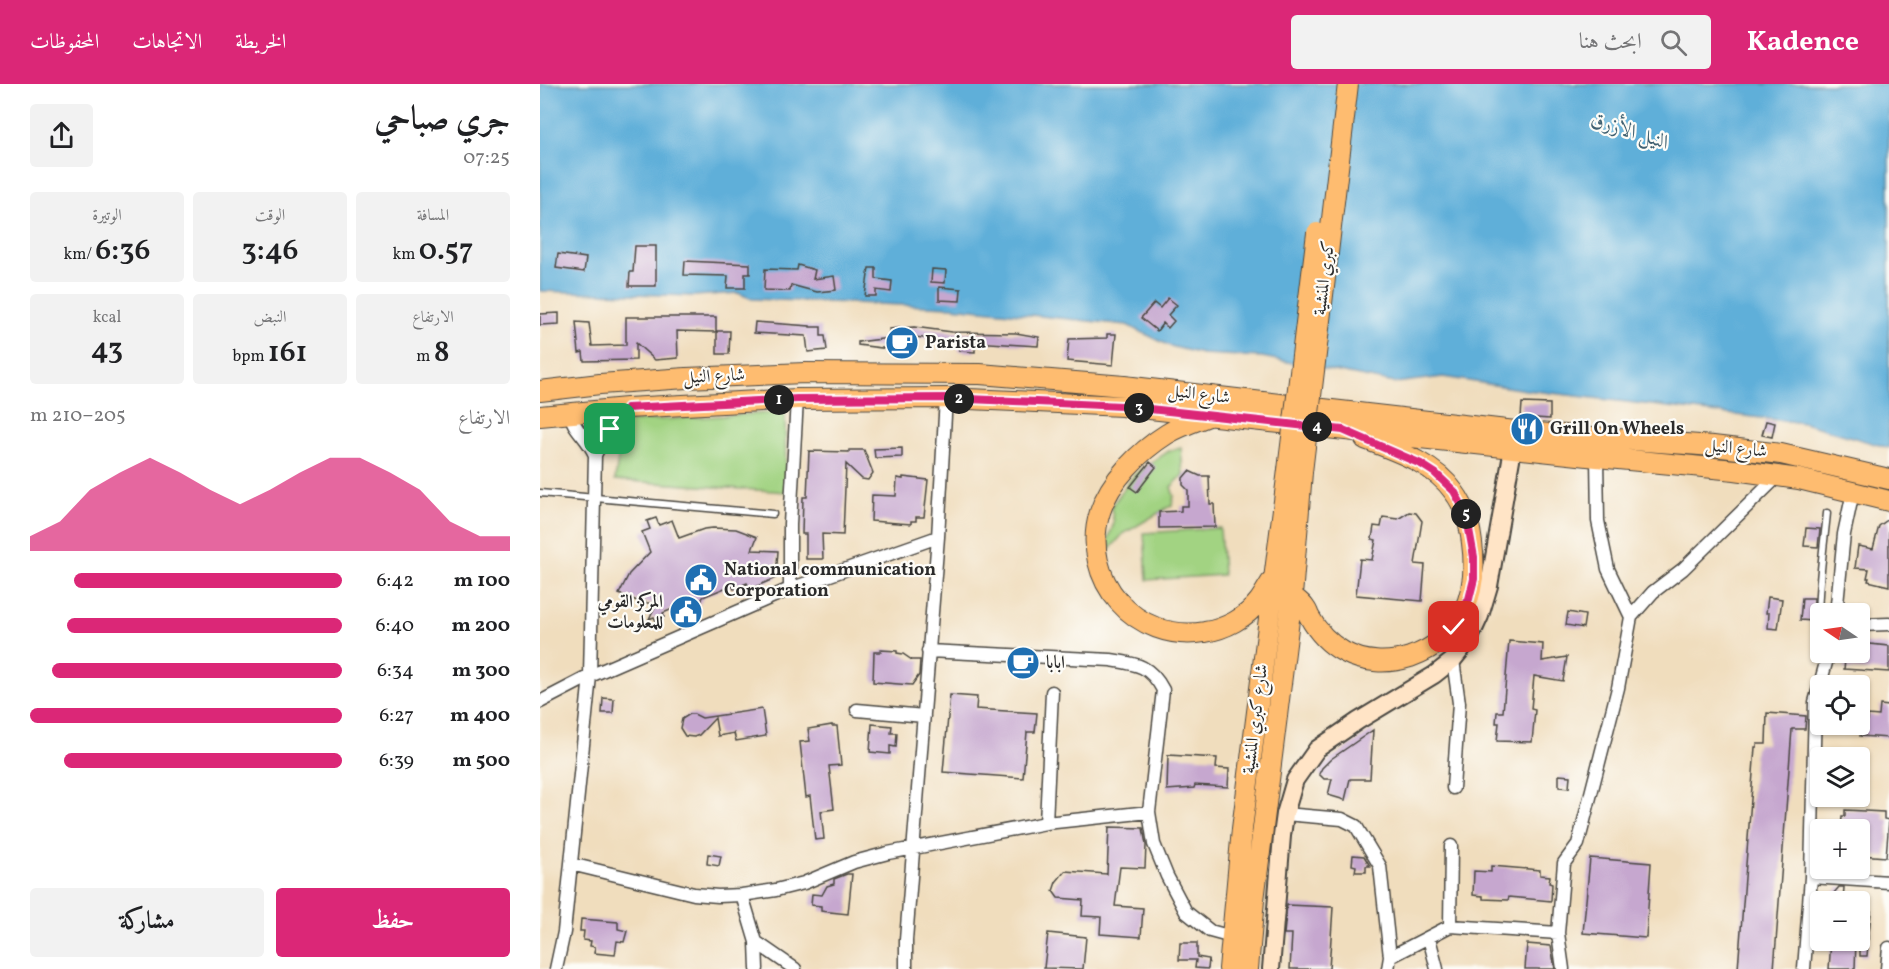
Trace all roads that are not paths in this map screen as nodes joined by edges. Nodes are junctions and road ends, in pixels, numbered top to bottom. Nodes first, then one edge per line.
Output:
1 (1334, 84) edge
2 (1348, 84) edge
3 (540, 391) edge
4 (946, 398) junction
5 (797, 399) junction
6 (627, 408) junction
7 (569, 412) junction
8 (1211, 415) junction
9 (540, 416) edge
10 (1343, 430) junction
11 (1513, 448) junction
12 (595, 455) junction
13 (1597, 457) junction
14 (1295, 471) junction
15 (1778, 476) junction
16 (1889, 479) edge
17 (1852, 492) junction
18 (540, 493) edge
19 (594, 498) junction
20 (1889, 501) edge
21 (1827, 513) dead end
22 (773, 514) dead end
23 (938, 537) junction
24 (1274, 577) junction
25 (790, 589) junction
26 (1292, 596) junction
27 (1819, 603) edge
28 (1837, 603) edge
29 (1631, 617) junction
30 (1889, 624) edge
31 (1870, 625) edge
32 (928, 651) junction
33 (1453, 660) junction
34 (1826, 663) edge
35 (591, 676) junction
36 (1052, 692) dead end
37 (540, 702) edge
38 (857, 710) dead end
39 (924, 716) junction
40 (1453, 788) dead end
41 (1149, 812) junction
42 (1285, 814) junction
43 (1812, 819) edge
44 (1046, 823) junction
45 (1451, 846) dead end
46 (914, 849) junction
47 (571, 864) junction
48 (1811, 879) edge
49 (1842, 879) edge
50 (1889, 882) edge
51 (742, 895) junction
52 (1450, 926) junction
53 (1558, 933) junction
54 (1232, 937) junction
55 (1429, 938) junction
56 (756, 942) junction
57 (1889, 948) edge
58 (1389, 963) edge
59 (556, 969) edge
60 (757, 969) edge
61 (795, 969) edge
62 (906, 969) edge
63 (1229, 969) edge
64 (1248, 969) edge
65 (1271, 969) edge
66 (1437, 969) edge
67 (1563, 969) edge
68 (1804, 969) edge
69 (1887, 969) edge

1 - 14 main road, كبري المنشية, bridge
2 - 14 main road, كبري المنشية, bridge
3 - 16 main road, شارع النيل
4 - 5 main road, شارع النيل
4 - 8 main road, شارع النيل
4 - 23 street
5 - 6 main road, شارع النيل
5 - 25 street
6 - 7 main road, شارع النيل
6 - 12 street
7 - 9 main road, شارع النيل
7 - 12 street
8 - 10 main road, شارع النيل
8 - 24 main road
10 - 11 main road, شارع النيل
10 - 26 main road
11 - 13 main road, شارع النيل
11 - 33 street
12 - 19 street
13 - 15 main road, شارع النيل
13 - 29 street
14 - 24 main road, شارع كبري المنشية
14 - 26 main road, شارع كبري المنشية
15 - 17 main road, شارع النيل
15 - 29 street
17 - 20 main road, شارع النيل
17 - 28 street
18 - 19 lane
19 - 22 lane
19 - 35 street
21 - 27 lane
23 - 25 street
23 - 32 street
24 - 54 main road, شارع كبري المنشية
25 - 35 street
26 - 64 main road, شارع كبري المنشية
29 - 53 street
30 - 31 street
32 - 39 street
32 - 41 street
33 - 40 street
33 - 42 street
34 - 43 street
35 - 37 street
35 - 47 street
36 - 44 street
38 - 39 street
39 - 46 street
41 - 44 street
41 - 54 street
42 - 58 street
42 - 65 street
44 - 46 street
45 - 52 street
46 - 51 street
46 - 62 street
47 - 51 street
47 - 59 street
48 - 68 street
49 - 50 street
51 - 56 street
52 - 53 street
52 - 55 street
53 - 67 street
54 - 63 main road, شارع كبري المنشية
55 - 58 street
55 - 66 street
56 - 60 street
56 - 61 street
57 - 69 street

